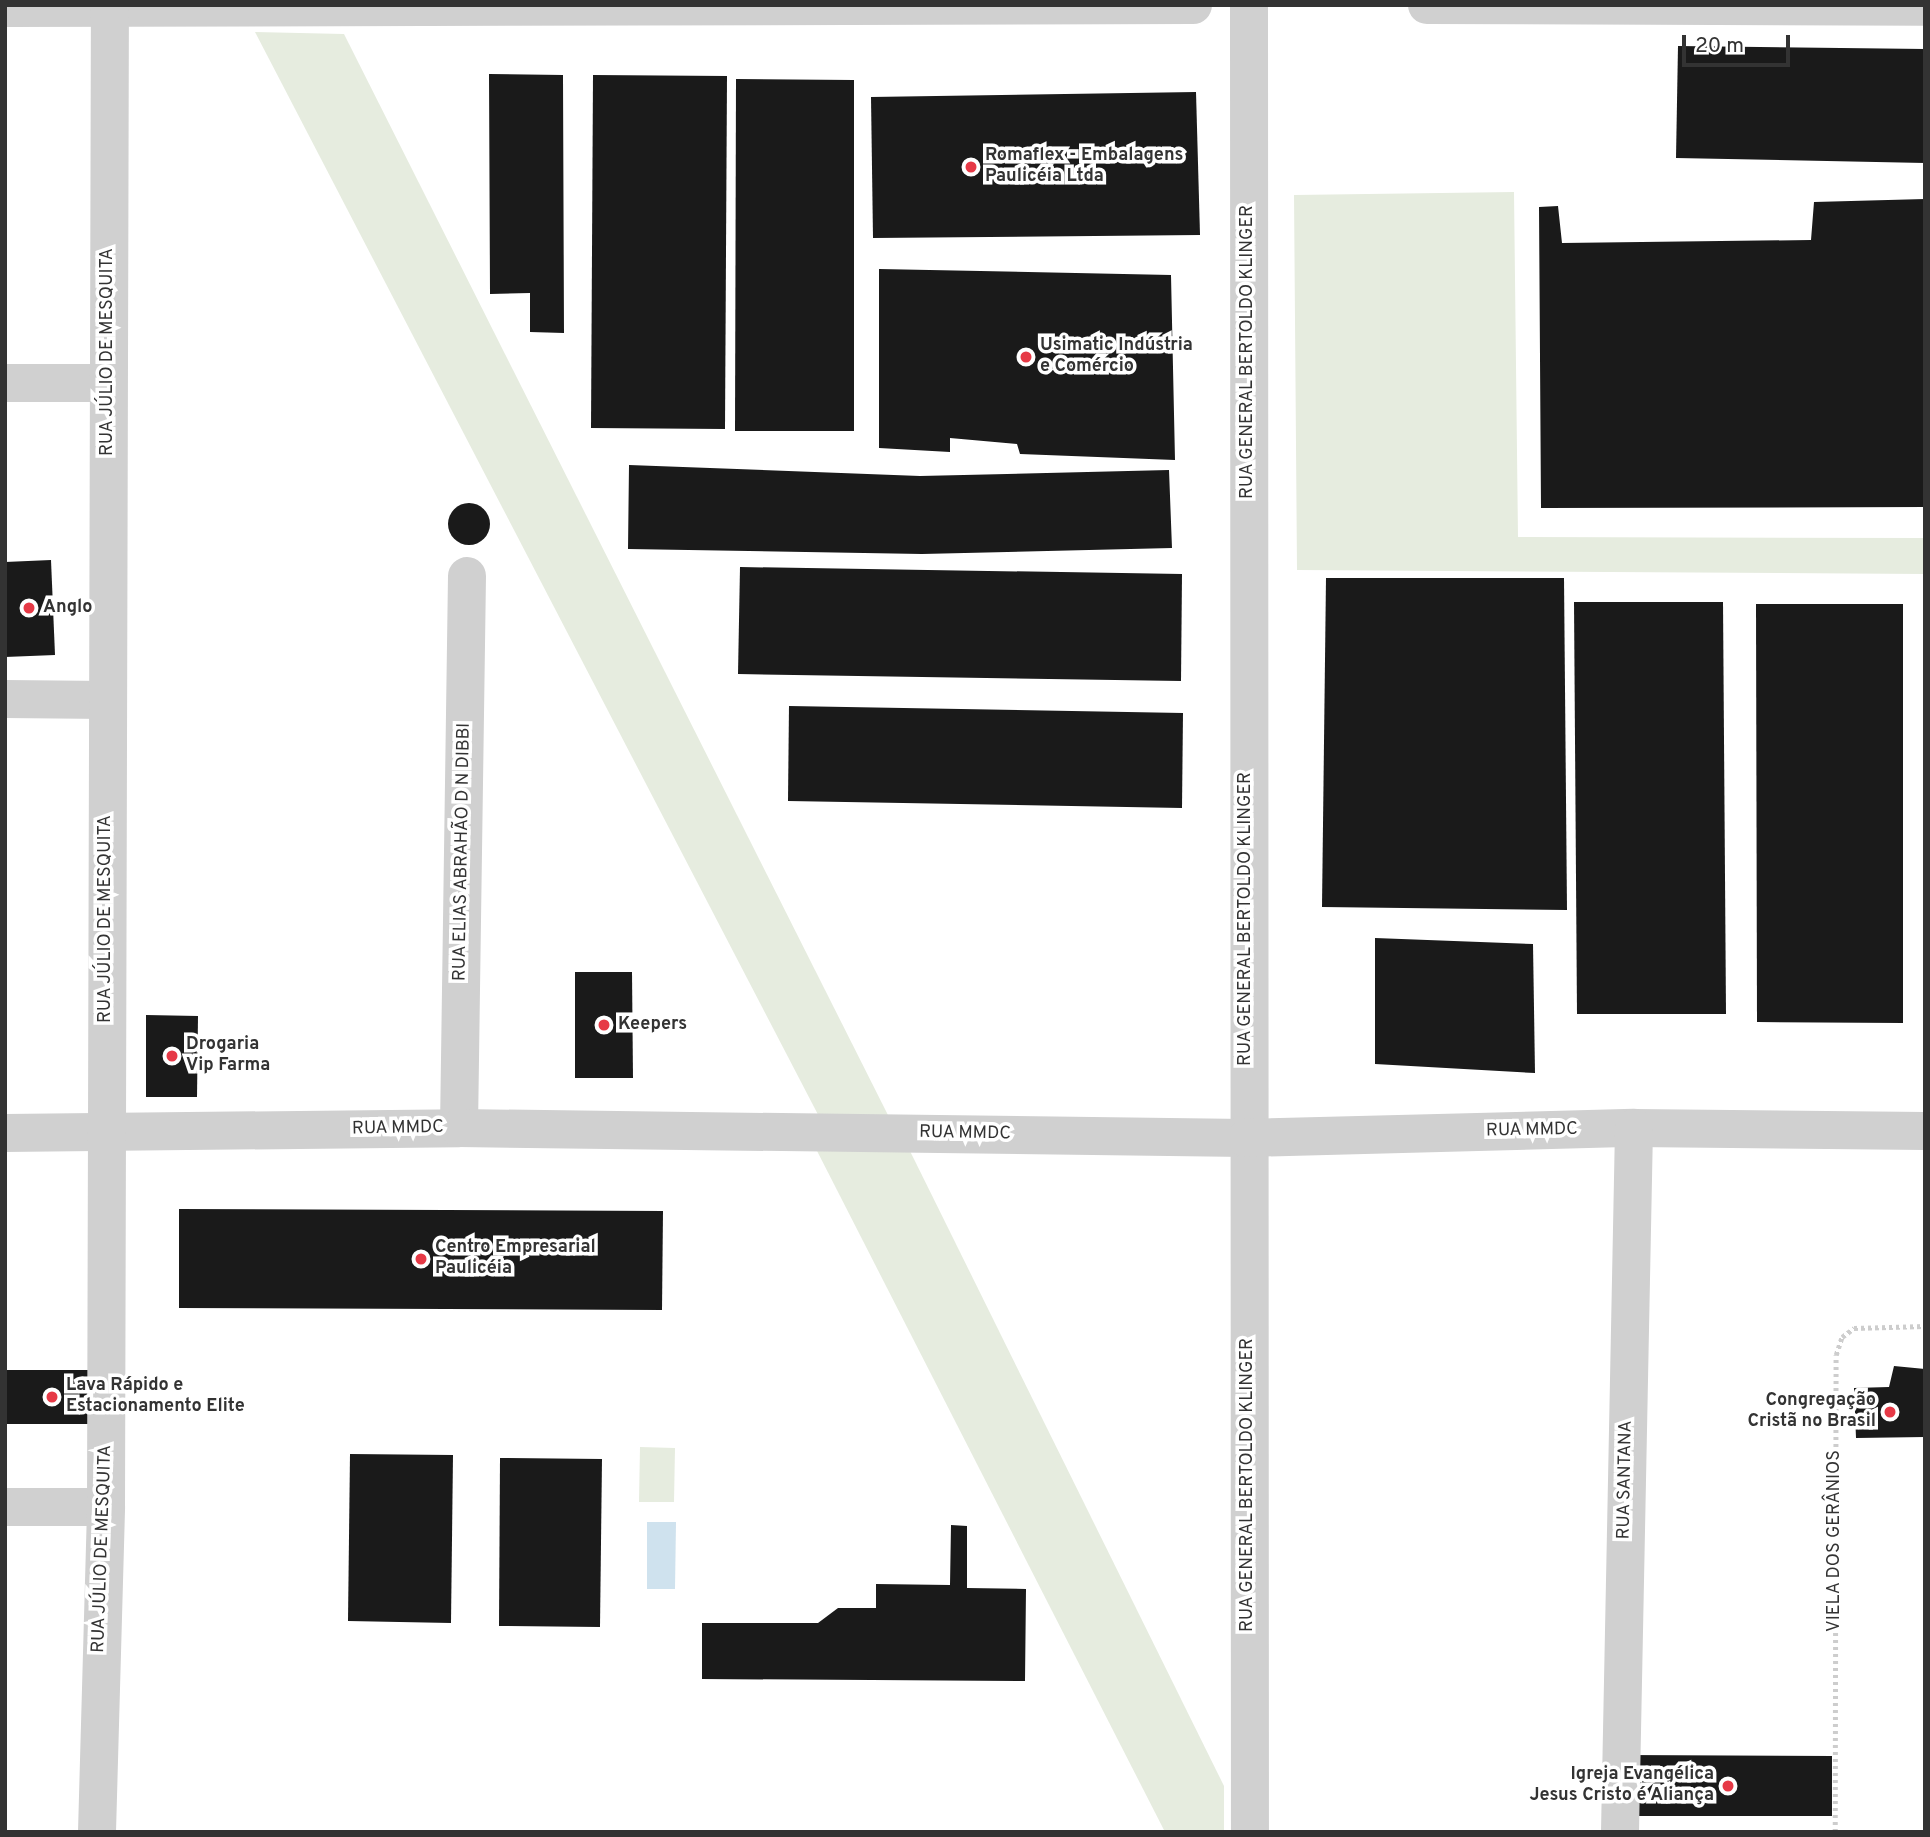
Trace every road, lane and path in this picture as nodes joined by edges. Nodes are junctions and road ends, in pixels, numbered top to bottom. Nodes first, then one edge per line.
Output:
1 (1193, 5) edge
2 (1249, 5) edge
3 (1427, 5) edge
4 (110, 7) edge
5 (1925, 7) edge
6 (5, 8) edge
7 (665, 8) edge
8 (5, 383) edge
9 (108, 383) junction
10 (467, 576) dead end
11 (5, 699) edge
12 (108, 700) junction
13 (459, 1128) junction
14 (1634, 1128) junction
15 (1925, 1131) edge
16 (5, 1133) edge
17 (105, 1133) junction
18 (1246, 1138) junction
19 (1925, 1326) edge
20 (5, 1507) edge
21 (107, 1507) junction
22 (97, 1832) edge
23 (1250, 1832) edge
24 (1620, 1832) edge
25 (1835, 1832) edge

1 - 7 street
2 - 18 street, RUA GENERAL BERTOLDO KLINGER
3 - 5 street
4 - 6 street
4 - 7 street
4 - 9 street, RUA JÚLIO DE MESQUITA
8 - 9 street
9 - 12 street, RUA JÚLIO DE MESQUITA
10 - 13 street, RUA ELIAS ABRAHÃO D N DIBBI
11 - 12 street
12 - 17 street, RUA JÚLIO DE MESQUITA
13 - 17 street, RUA MMDC
13 - 18 street, RUA MMDC
14 - 15 street, RUA MMDC
14 - 18 street, RUA MMDC
14 - 24 street, RUA SANTANA
16 - 17 street, RUA MMDC
17 - 21 street, RUA JÚLIO DE MESQUITA
18 - 23 street, RUA GENERAL BERTOLDO KLINGER
19 - 25 path, VIELA DOS GERÂNIOS
20 - 21 street
21 - 22 street, RUA JÚLIO DE MESQUITA

